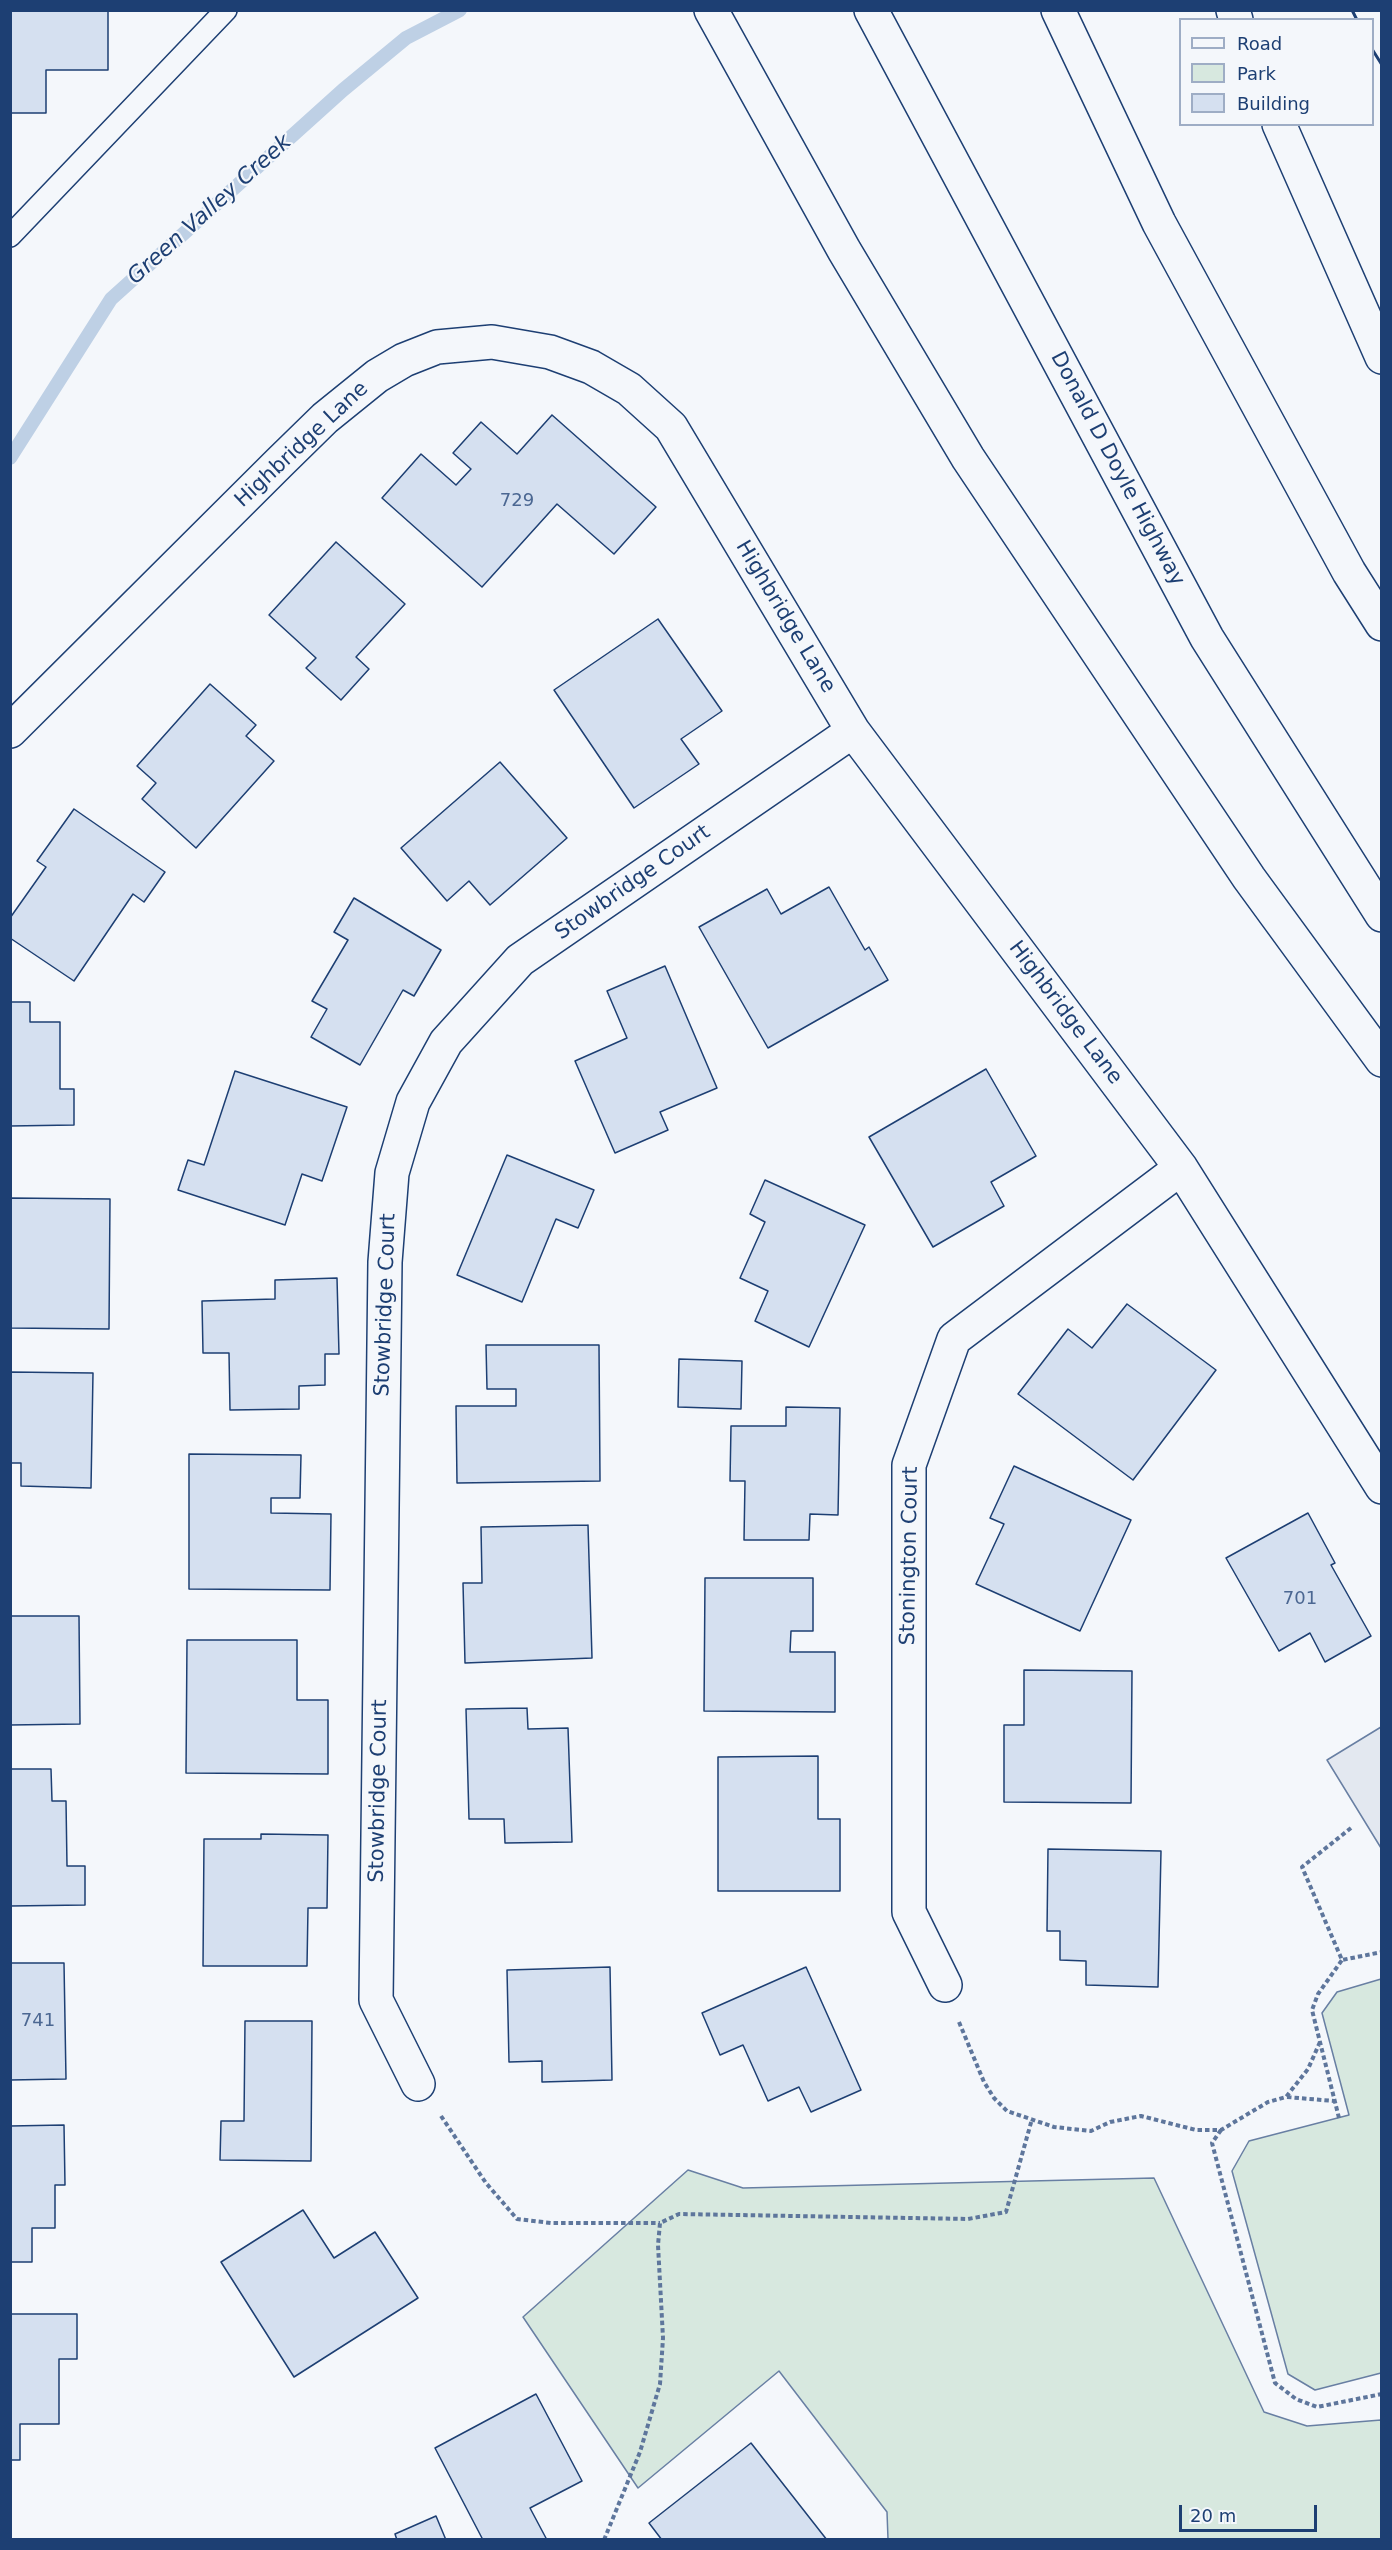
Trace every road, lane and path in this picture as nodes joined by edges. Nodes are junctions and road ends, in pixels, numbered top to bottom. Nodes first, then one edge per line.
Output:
1 (226, 10) edge
2 (711, 10) edge
3 (871, 10) edge
4 (1058, 10) edge
5 (1280, 126) edge
6 (10, 236) edge
7 (1382, 357) edge
8 (1382, 624) edge
9 (10, 731) edge
10 (853, 731) junction
11 (1382, 915) edge
12 (1382, 1060) edge
13 (1181, 1168) junction
14 (1382, 1487) edge
15 (1351, 1828) dead end
16 (1382, 1952) edge
17 (1342, 1960) junction
18 (945, 1985) joint
19 (1320, 2042) junction
20 (418, 2084) joint
21 (1286, 2097) junction
22 (1334, 2101) junction
23 (1339, 2118) dead end
24 (1032, 2119) junction
25 (1221, 2130) junction
26 (660, 2223) junction
27 (1382, 2394) edge
28 (604, 2540) edge

1 - 6 lane
2 - 12 main road
3 - 11 main road, Donald D Doyle Highway
4 - 8 main road
5 - 7 main road
9 - 10 main road, Highbridge Lane
10 - 13 main road, Highbridge Lane
10 - 20 main road, Stowbridge Court
13 - 14 main road, Highbridge Lane
13 - 18 main road, Stonington Court
15 - 17 path
16 - 17 path
17 - 19 path
18 - 24 path
19 - 21 path
19 - 22 path
20 - 26 path
21 - 22 path
21 - 25 path
22 - 23 path
24 - 25 path
24 - 26 path
25 - 27 path
26 - 28 path

